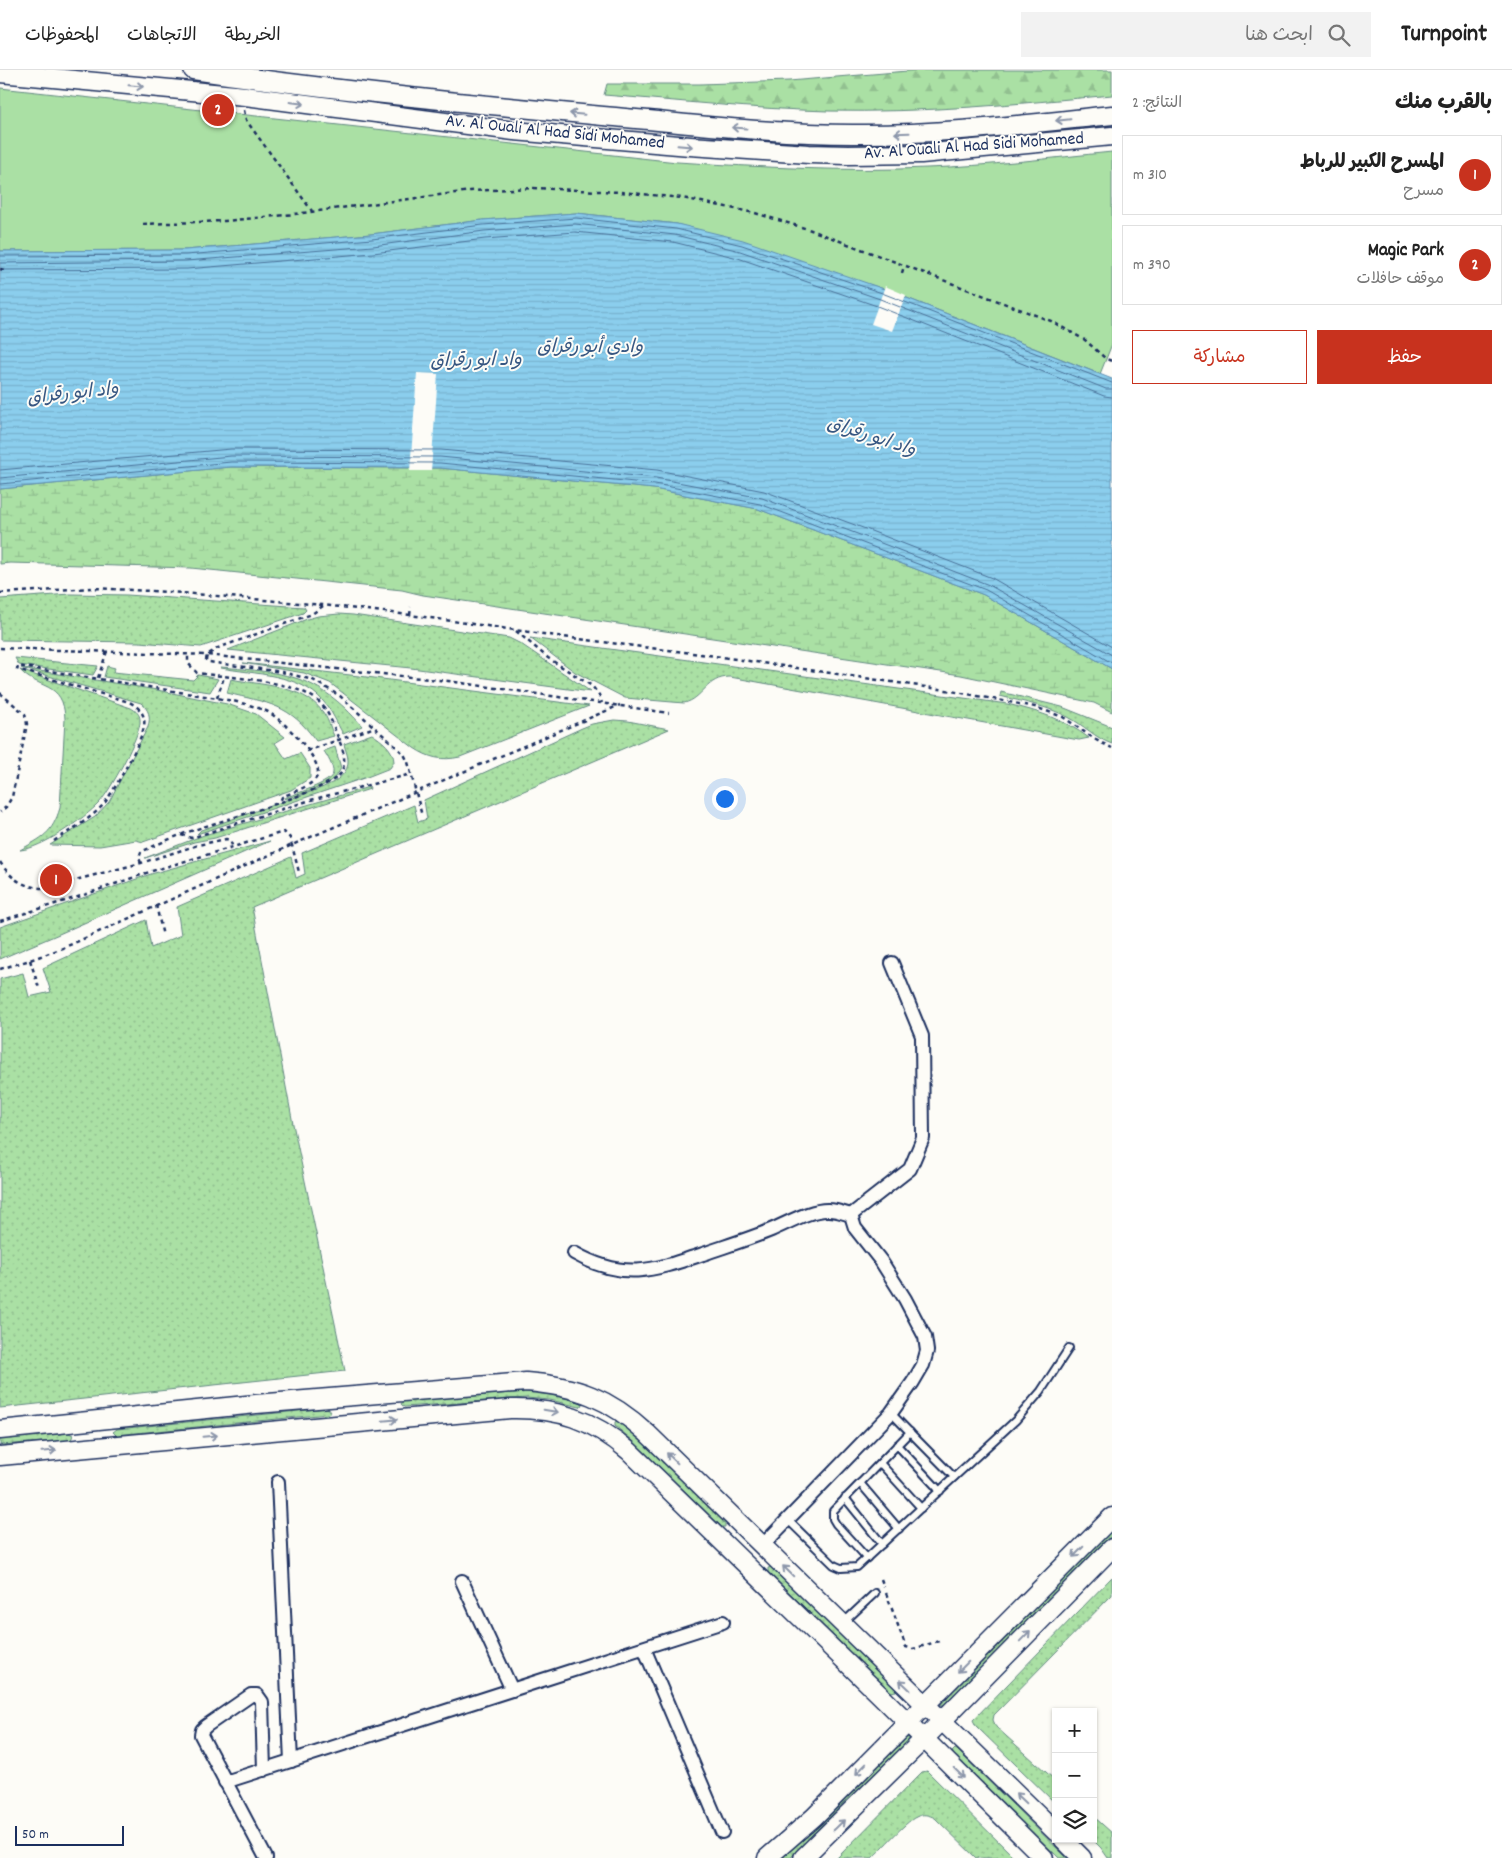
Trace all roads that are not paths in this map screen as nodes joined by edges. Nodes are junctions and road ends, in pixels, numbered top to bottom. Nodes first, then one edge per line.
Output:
1 (193, 70) edge
2 (0, 72) edge
3 (1112, 115) edge
4 (1112, 136) edge
5 (892, 963) dead end
6 (851, 1215) junction
7 (574, 1253) dead end
8 (1069, 1348) dead end
9 (366, 1395) junction
10 (608, 1403) junction
11 (891, 1413) junction
12 (94, 1421) junction
13 (368, 1422) junction
14 (597, 1427) junction
15 (0, 1430) edge
16 (910, 1432) junction
17 (897, 1445) junction
18 (96, 1447) junction
19 (0, 1456) edge
20 (880, 1463) junction
21 (954, 1477) junction
22 (278, 1482) dead end
23 (860, 1484) junction
24 (940, 1490) junction
25 (846, 1498) junction
26 (921, 1508) junction
27 (1112, 1517) edge
28 (788, 1520) junction
29 (899, 1529) junction
30 (882, 1544) junction
31 (762, 1546) junction
32 (1112, 1548) edge
33 (868, 1558) junction
34 (462, 1581) dead end
35 (875, 1593) dead end
36 (723, 1622) dead end
37 (842, 1625) junction
38 (644, 1648) junction
39 (512, 1690) junction
40 (924, 1704) junction
41 (942, 1721) junction
42 (907, 1722) junction
43 (924, 1739) junction
44 (291, 1761) junction
45 (264, 1770) junction
46 (225, 1782) junction
47 (1052, 1828) edge
48 (722, 1832) dead end
49 (1067, 1843) edge
50 (266, 1858) edge
51 (767, 1858) edge
52 (803, 1858) edge
53 (1044, 1858) edge
54 (1082, 1858) edge

3 -> 1 street, Av. Al Ouali Al Had Sidi Mohamed
2 -> 4 street, Av. Al Ouali Al Had Sidi Mohamed
5 - 6 street
6 - 7 street
6 - 11 street
8 - 21 lane
9 - 10 street
9 - 12 street
9 - 13 street
10 - 14 street
31 -> 10 street
11 - 16 lane
11 - 28 street
12 - 15 street
12 - 18 street
13 -> 14 street
18 -> 13 street
14 - 42 street
16 - 17 lane
16 - 21 lane
17 - 20 lane
17 - 24 lane
19 -> 18 street
20 - 23 lane
20 - 26 lane
21 - 24 lane
22 - 44 street
23 - 25 lane
23 - 29 lane
24 - 26 lane
25 - 30 lane
25 - 33 lane
26 - 29 lane
27 -> 40 street
28 - 31 street
28 - 33 lane
29 - 30 lane
30 - 33 lane
37 -> 31 street
41 -> 32 street
34 - 39 street
35 - 37 lane
36 - 38 street
40 -> 37 street
38 - 39 street
38 - 48 street
39 - 44 street
40 - 41 street
40 - 42 street
41 - 43 street
47 -> 41 street
42 - 43 street
42 -> 51 street
52 -> 43 street
43 -> 53 street
44 - 45 street
45 - 46 street
45 - 46 street
46 - 50 street
49 - 54 street

